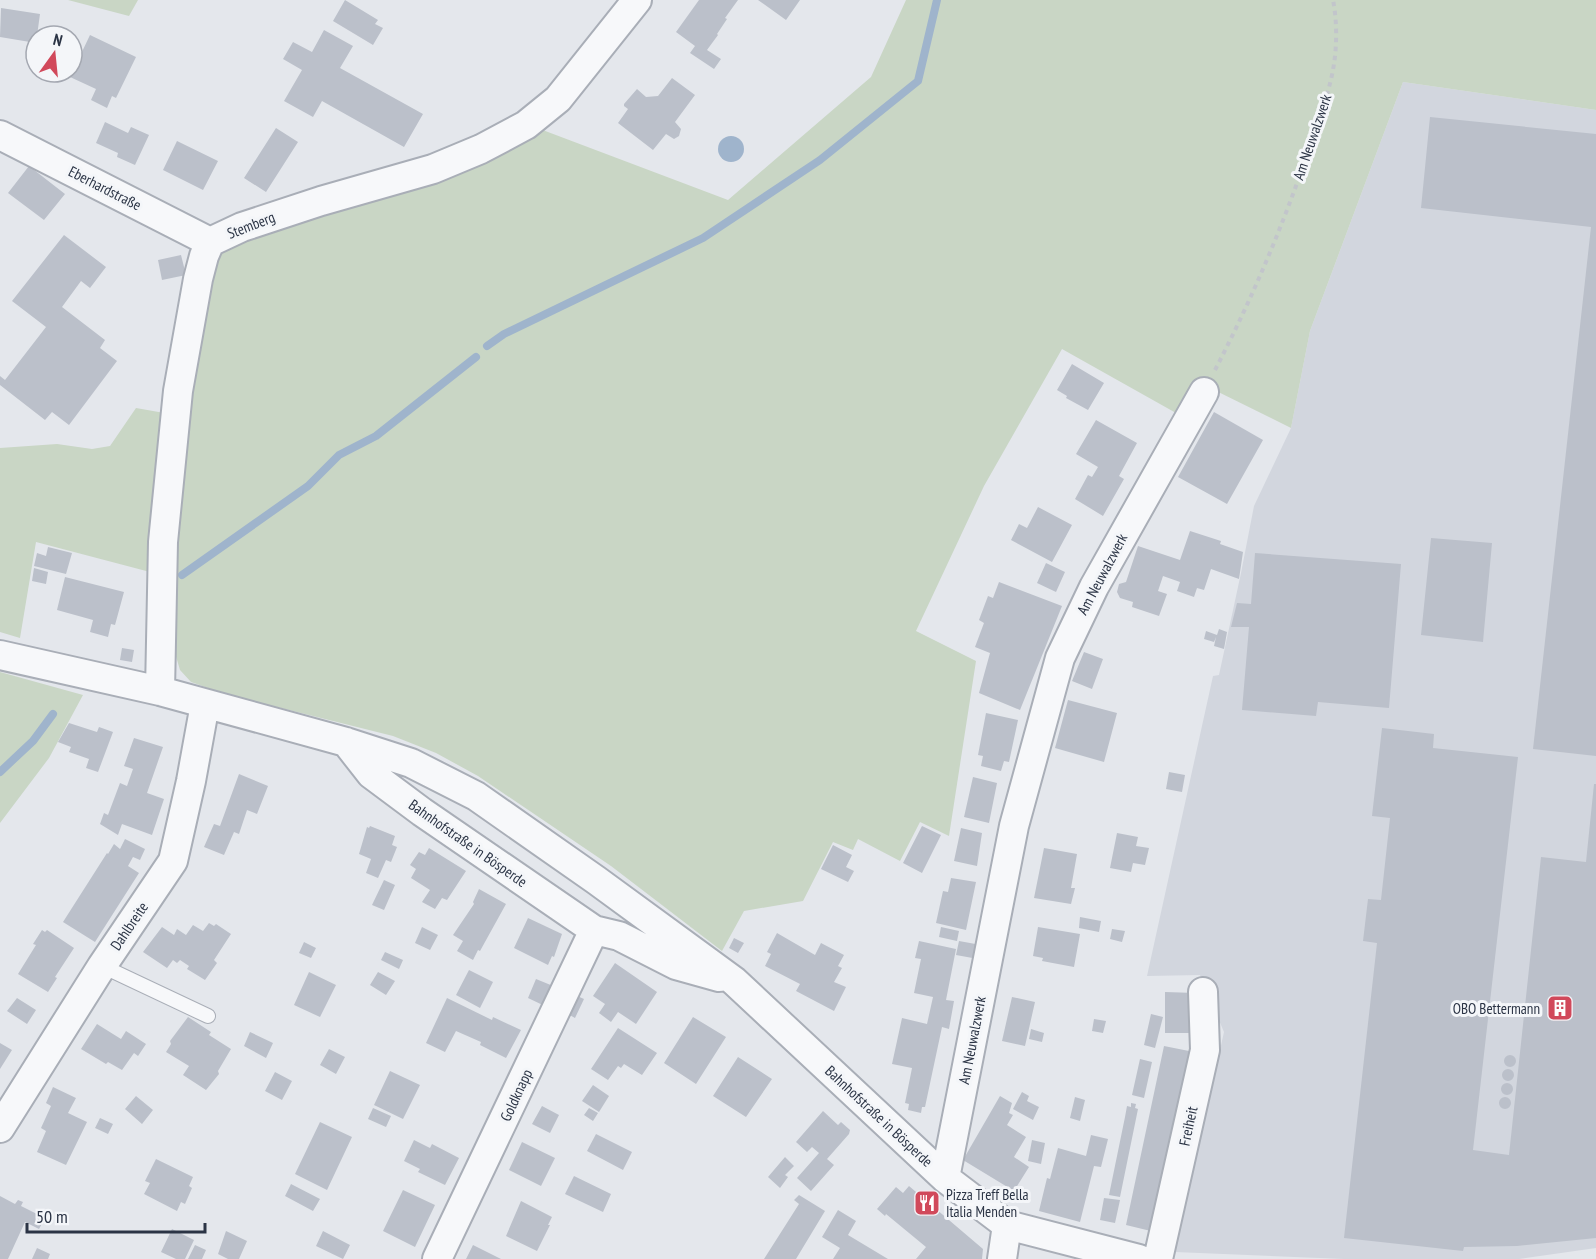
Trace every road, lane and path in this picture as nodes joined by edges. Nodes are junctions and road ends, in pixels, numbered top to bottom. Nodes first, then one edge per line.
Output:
1 (637, 0) edge
2 (1333, 0) edge
3 (0, 135) edge
4 (210, 242) junction
5 (1204, 392) joint
6 (0, 655) edge
7 (160, 691) junction
8 (205, 704) junction
9 (346, 742) junction
10 (594, 930) junction
11 (102, 966) junction
12 (734, 981) junction
13 (1203, 992) dead end
14 (208, 1016) dead end
15 (0, 1128) edge
16 (945, 1178) junction
17 (1007, 1225) junction
18 (437, 1259) edge
19 (1002, 1259) edge
20 (1139, 1259) edge
21 (1158, 1259) edge

1 - 4 street, Stemberg
2 - 5 path, Am Neuwalzwerk
3 - 4 street, Eberhardstraße
4 - 7 street, Stemberg
5 - 16 street, Am Neuwalzwerk
6 - 7 street, Bahnhofstraße in Bösperde
7 - 8 street, Bahnhofstraße in Bösperde
8 - 9 street, Bahnhofstraße in Bösperde
8 - 11 street, Dahlbreite
9 - 10 street, Bahnhofstraße in Bösperde
9 - 12 street, Bahnhofstraße in Bösperde
10 - 12 street, Bahnhofstraße in Bösperde
10 - 18 street, Goldknapp
11 - 14 lane
11 - 15 street, Dahlbreite
12 - 16 street, Bahnhofstraße in Bösperde
13 - 21 street, Freiheit
16 - 17 street, Bahnhofstraße in Bösperde
17 - 19 street
17 - 20 street, Bahnhofstraße in Bösperde

